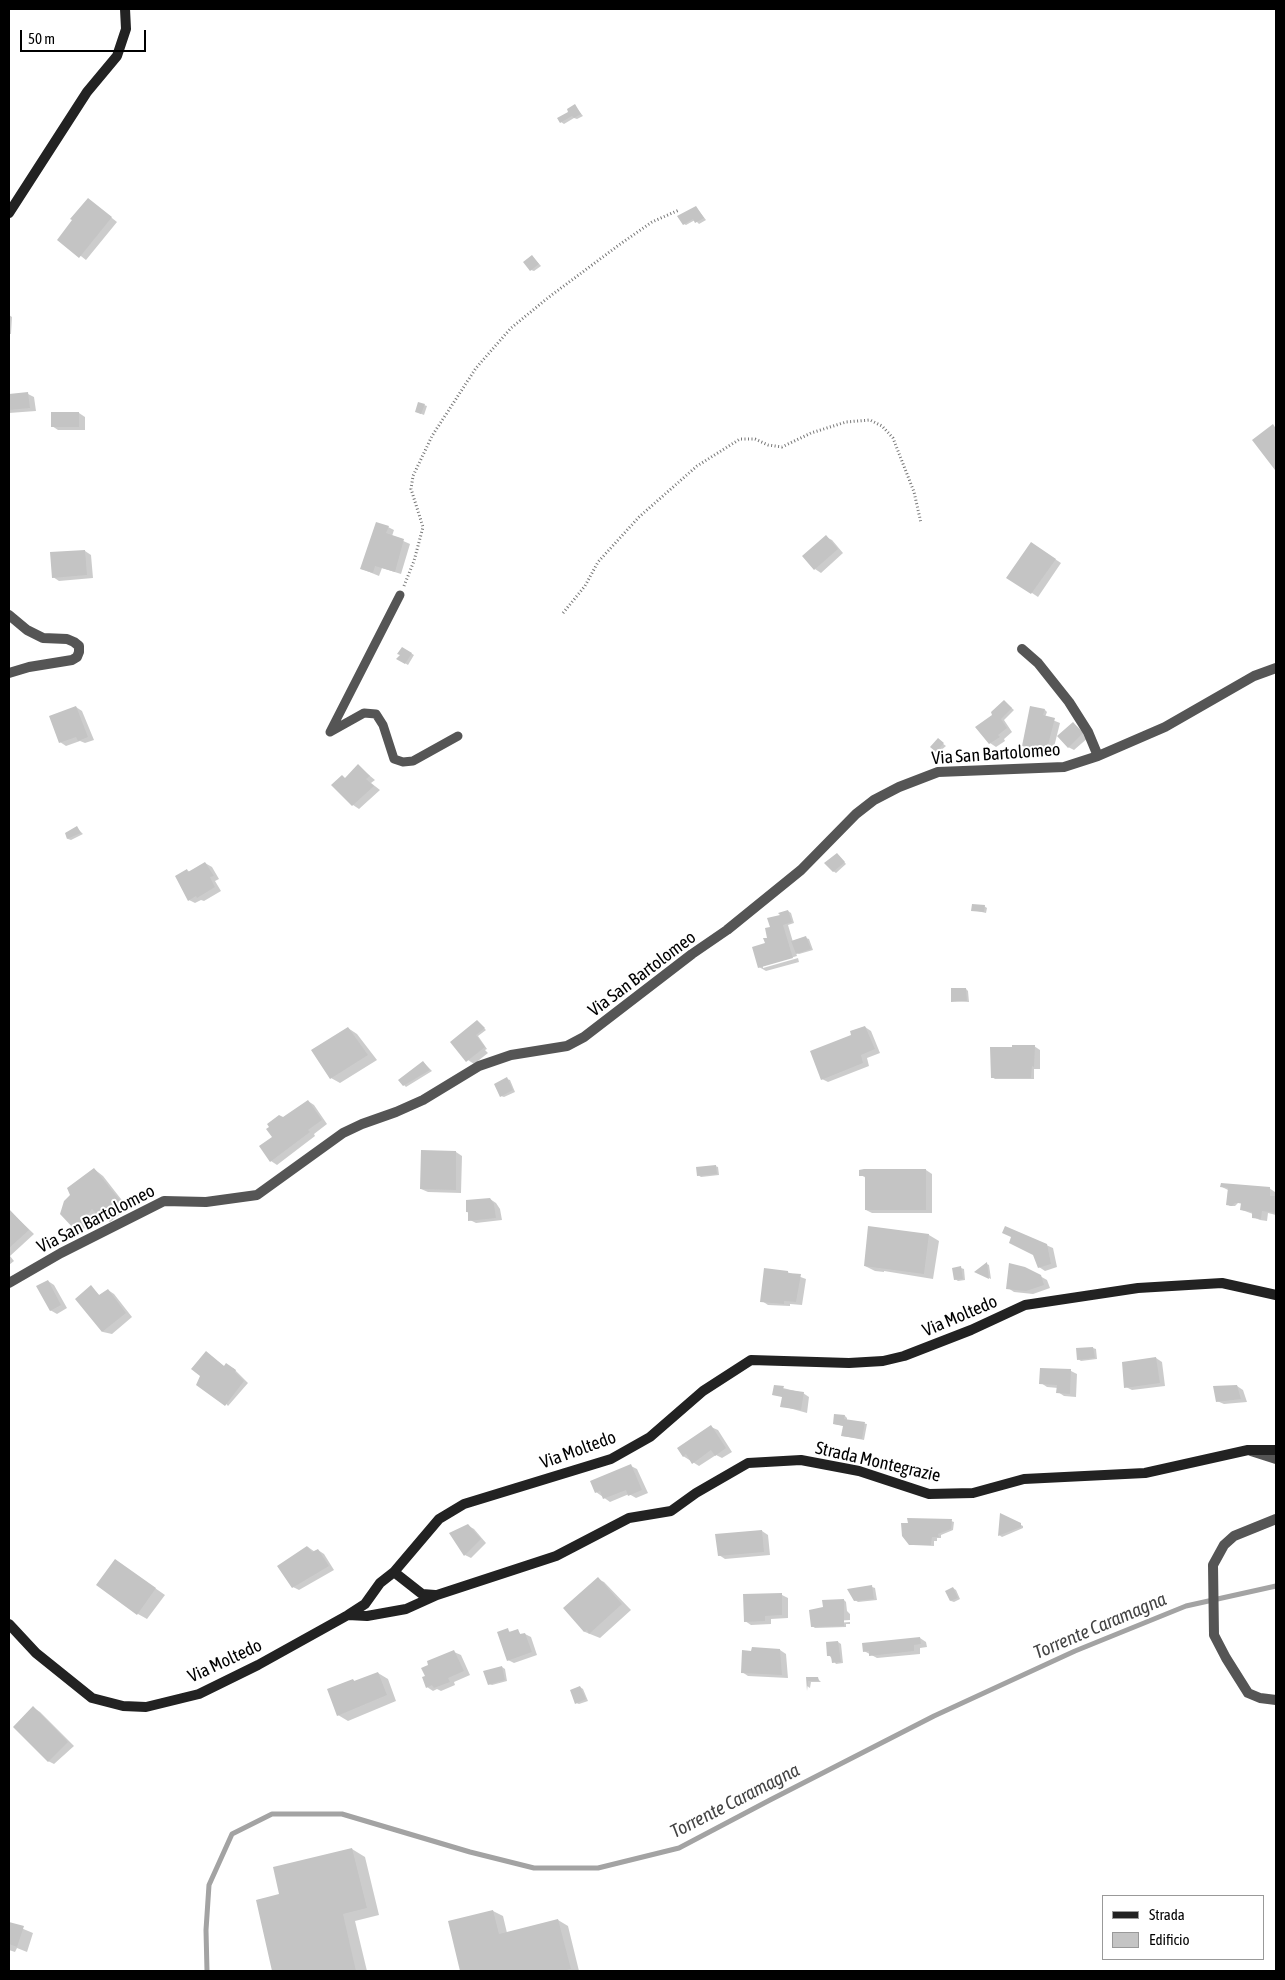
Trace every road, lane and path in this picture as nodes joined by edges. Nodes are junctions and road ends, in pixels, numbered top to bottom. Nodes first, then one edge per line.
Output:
1 (125, 9) edge
2 (679, 210) dead end
3 (9, 213) edge
4 (921, 523) dead end
5 (400, 595) joint
6 (563, 613) dead end
7 (9, 615) edge
8 (1022, 649) dead end
9 (1276, 668) edge
10 (9, 673) edge
11 (458, 736) dead end
12 (1098, 756) junction
13 (9, 1283) edge
14 (1276, 1294) edge
15 (1248, 1450) junction
16 (1276, 1450) edge
17 (1276, 1459) edge
18 (1276, 1519) edge
19 (394, 1572) junction
20 (437, 1595) junction
21 (348, 1615) junction
22 (9, 1624) edge
23 (1276, 1700) edge

1 - 3 street
2 - 5 path
4 - 6 path
5 - 11 lane
7 - 10 street
8 - 12 street
9 - 12 street, Via San Bartolomeo
12 - 13 street, Via San Bartolomeo
14 - 19 street, Via Moltedo
15 - 16 street, Strada Montegrazie
15 - 17 street
15 - 20 street, Strada Montegrazie
18 - 23 street
19 - 20 street
19 - 21 street, Via Moltedo
20 - 21 street, Strada Montegrazie
21 - 22 street, Via Moltedo

